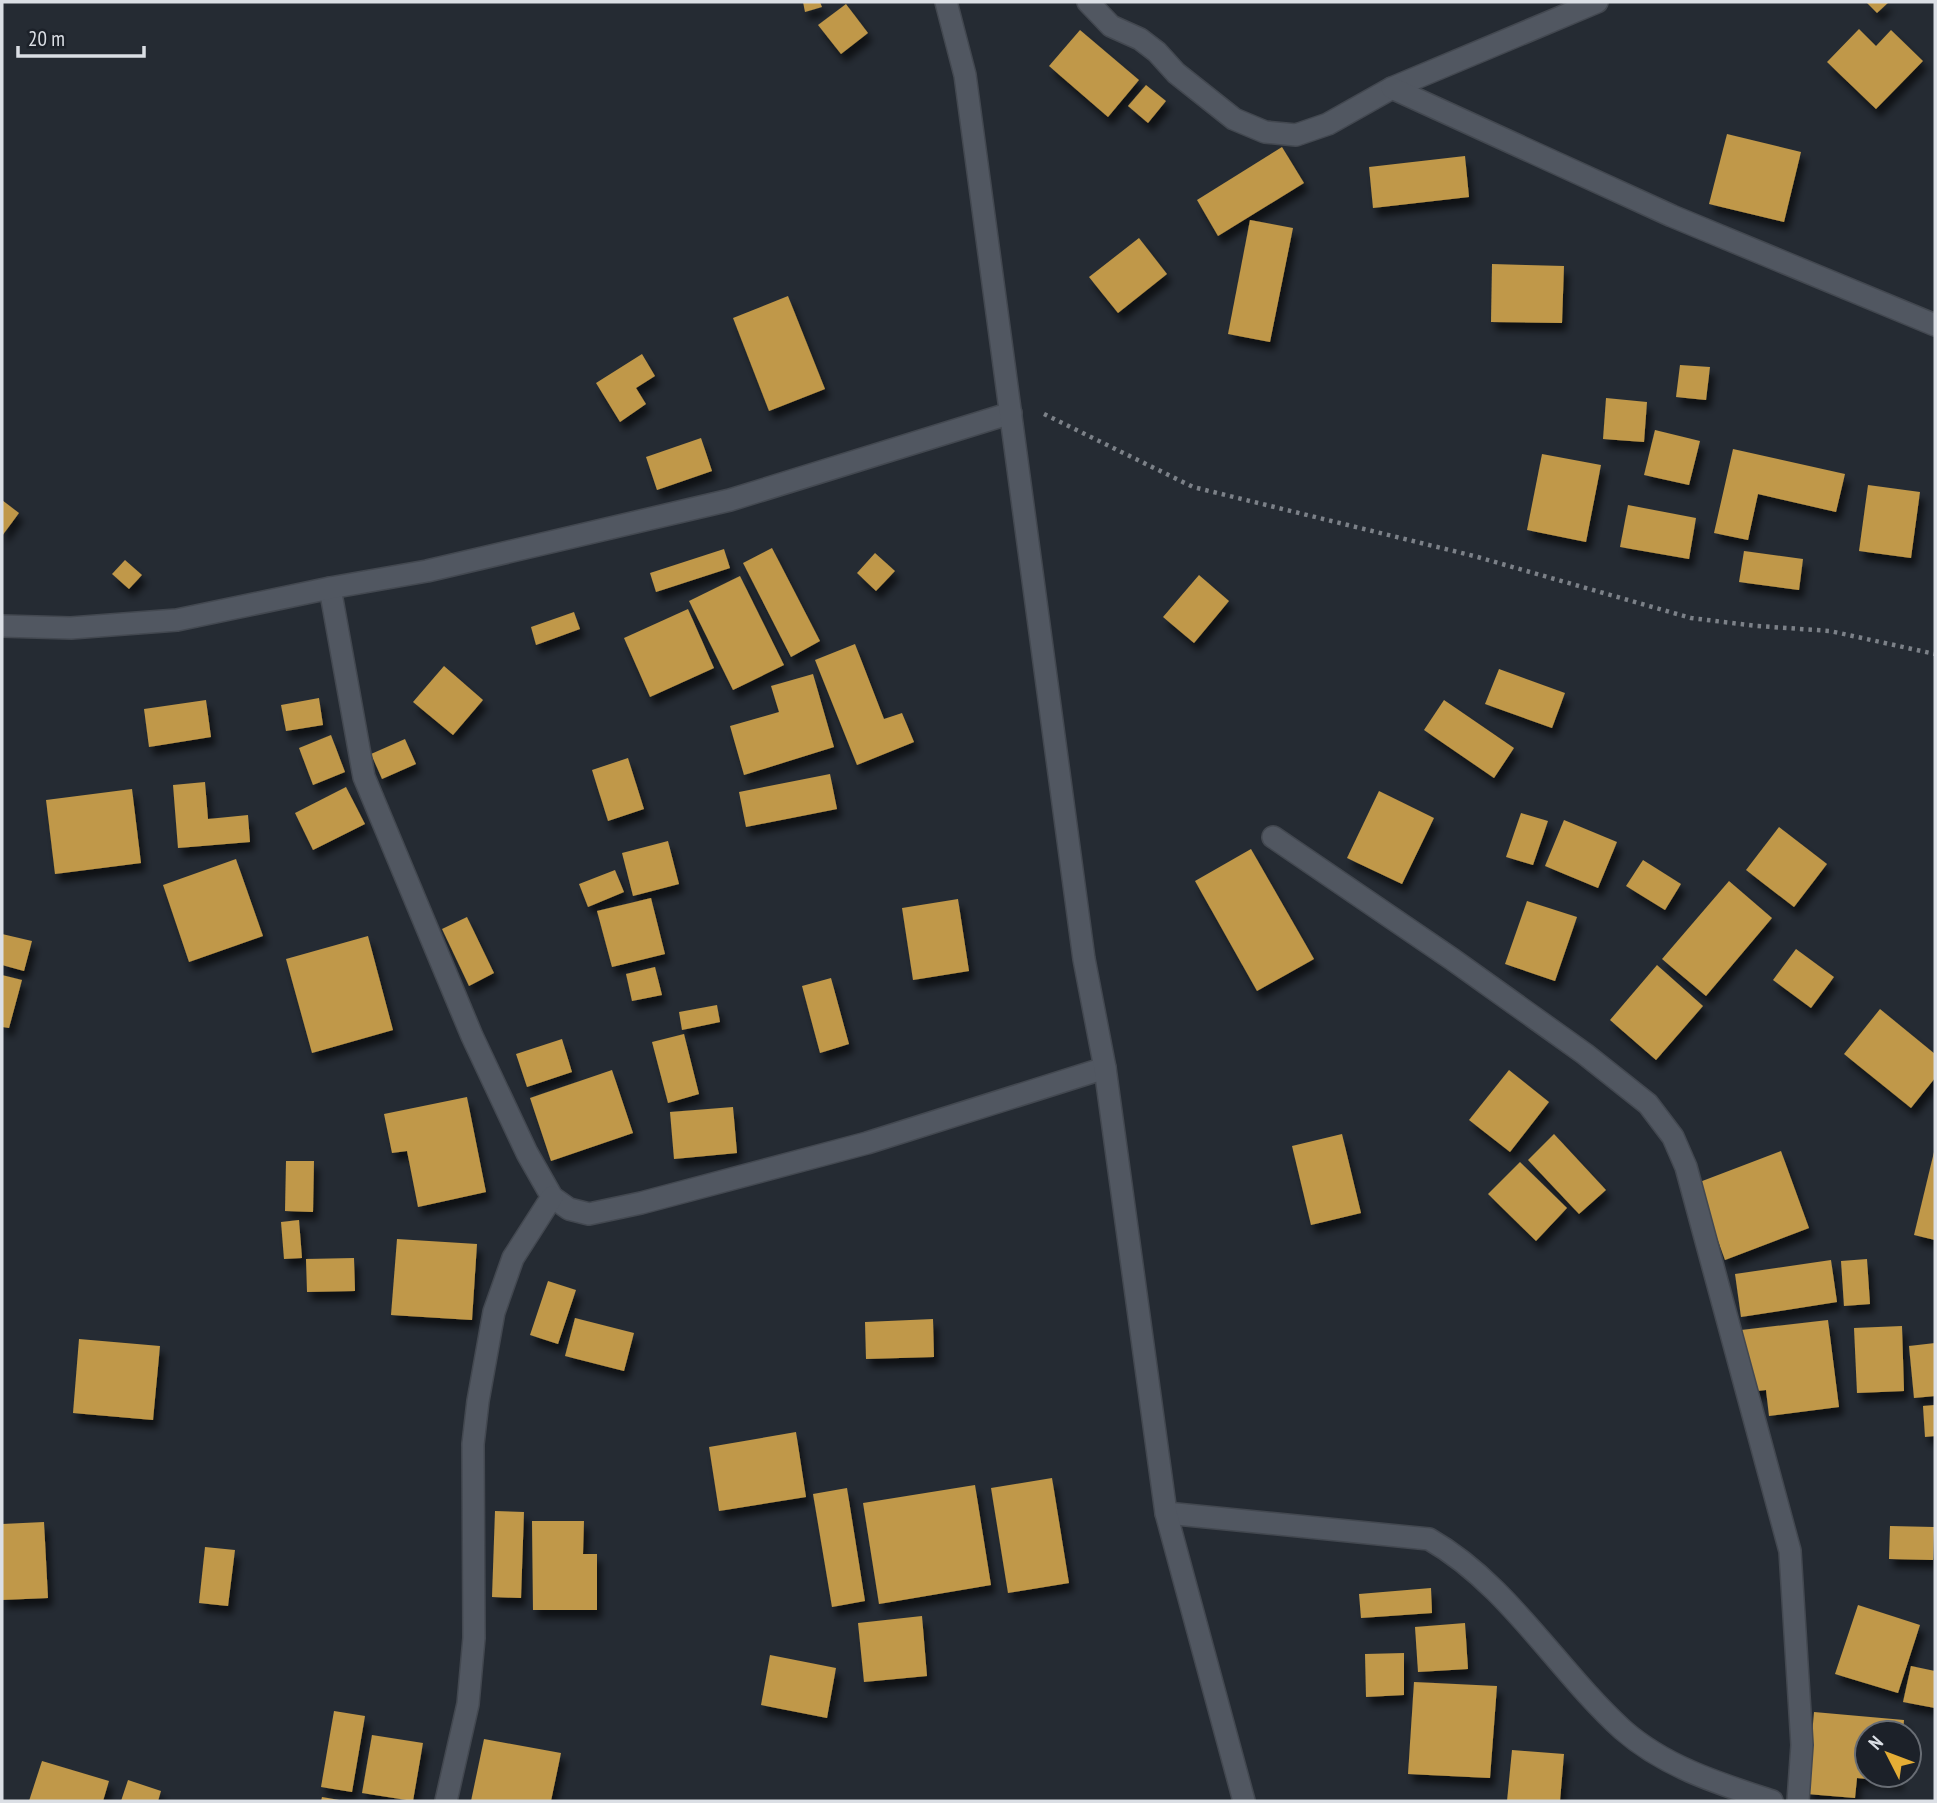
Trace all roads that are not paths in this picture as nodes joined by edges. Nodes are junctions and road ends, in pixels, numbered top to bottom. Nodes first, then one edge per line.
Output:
1 (946, 2) edge
2 (1088, 2) edge
3 (1597, 2) edge
4 (1392, 88) junction
5 (1935, 325) edge
6 (1010, 405) junction
7 (330, 588) junction
8 (3, 628) edge
9 (1273, 837) dead end
10 (1105, 1069) junction
11 (552, 1197) junction
12 (1166, 1513) junction
13 (446, 1801) edge
14 (1244, 1801) edge
15 (1772, 1801) edge
16 (1798, 1801) edge

1 - 6 street
2 - 4 street
3 - 4 street
4 - 5 street
6 - 7 street
6 - 10 street
7 - 8 street
7 - 11 street
9 - 16 street
10 - 11 street
10 - 12 street
11 - 13 street
12 - 14 street
12 - 15 street

